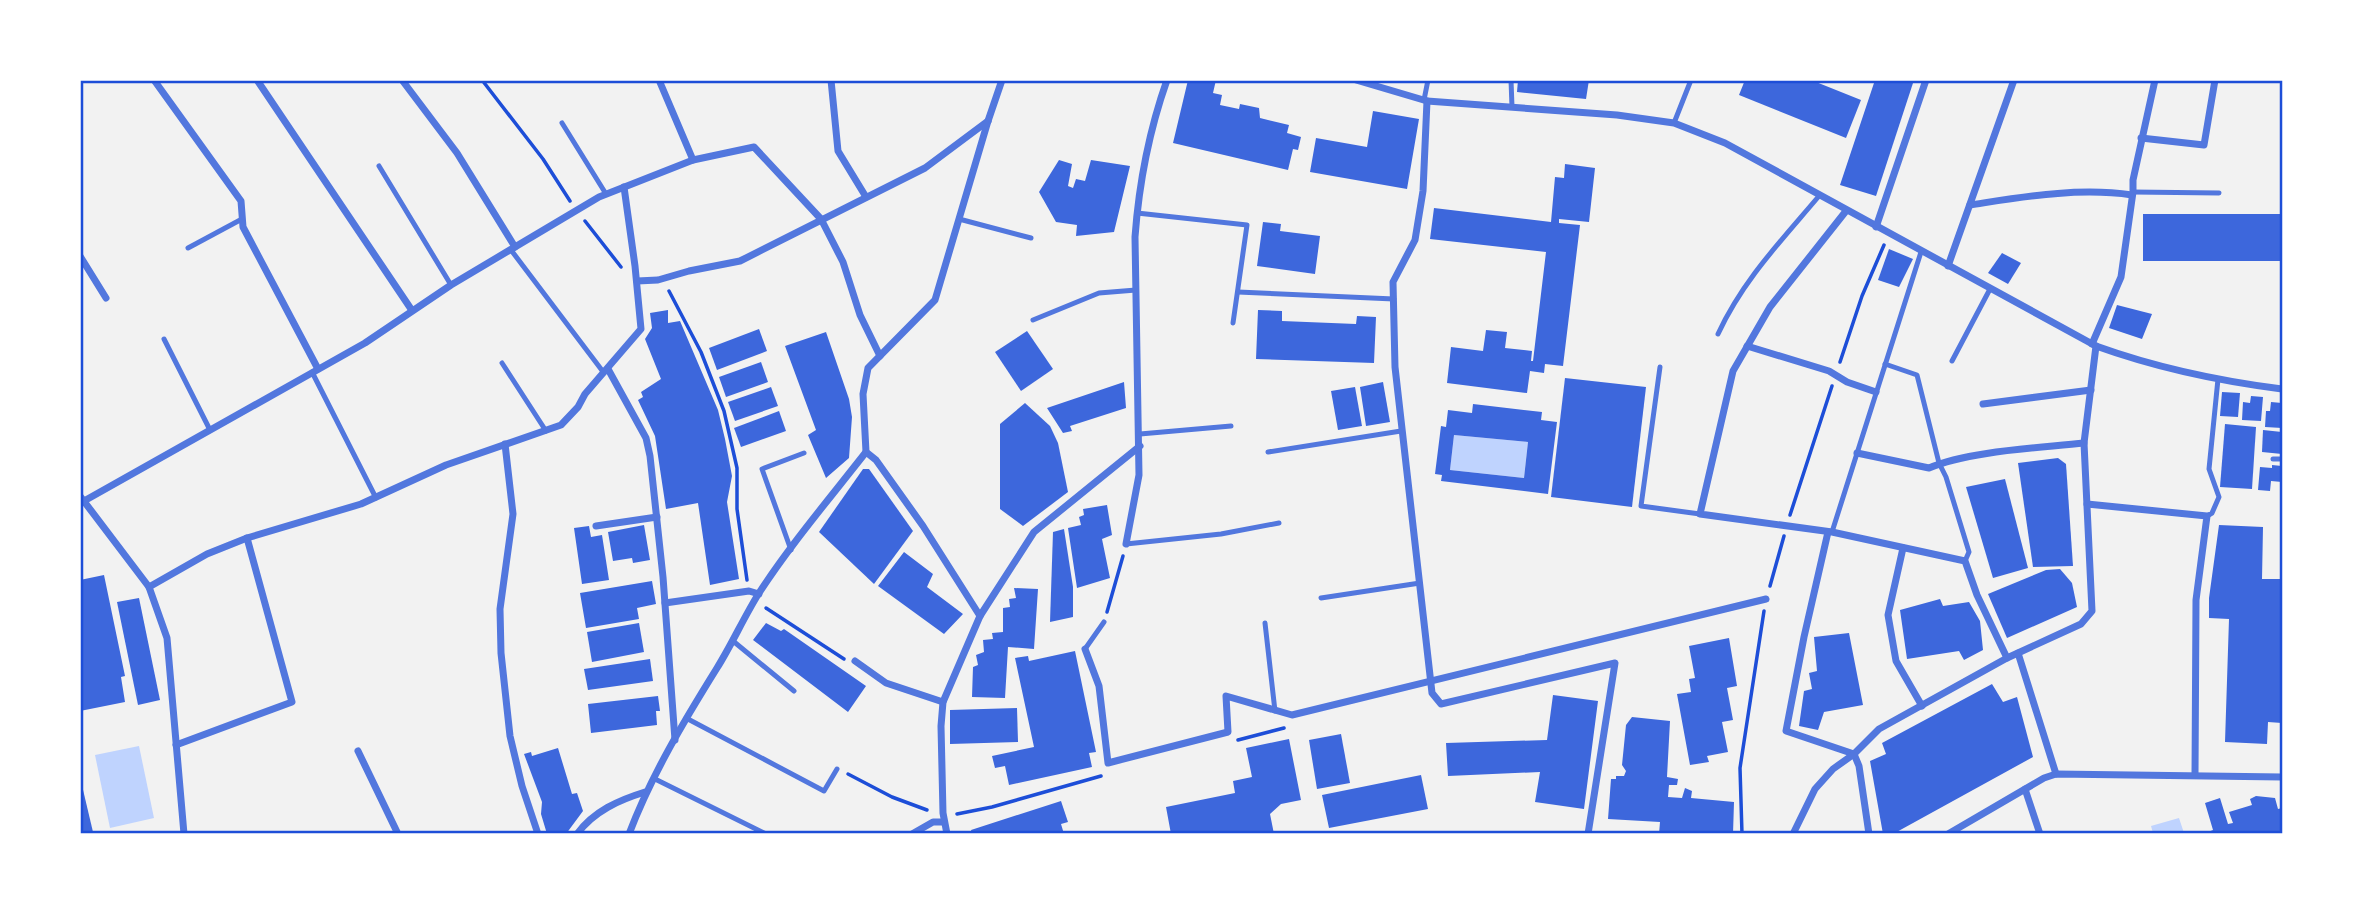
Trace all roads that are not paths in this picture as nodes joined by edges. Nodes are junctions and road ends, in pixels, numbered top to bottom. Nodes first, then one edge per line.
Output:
1 (154, 80) edge
2 (257, 80) edge
3 (402, 80) edge
4 (659, 80) edge
5 (831, 80) edge
6 (1002, 80) edge
7 (1167, 80) edge
8 (1356, 80) edge
9 (1428, 80) edge
10 (1511, 80) edge
11 (1691, 80) edge
12 (1926, 80) edge
13 (2014, 80) edge
14 (2155, 80) edge
15 (2215, 80) edge
16 (1426, 100) junction
17 (1512, 107) junction
18 (988, 121) junction
19 (562, 123) dead end
20 (1674, 123) junction
21 (2141, 138) junction
22 (693, 160) junction
23 (379, 166) dead end
24 (624, 187) junction
25 (2219, 193) dead end
26 (606, 194) junction
27 (2133, 194) junction
28 (1819, 196) junction
29 (866, 197) junction
30 (1970, 205) junction
31 (1846, 211) junction
32 (1137, 213) junction
33 (242, 219) junction
34 (821, 219) junction
35 (959, 219) junction
36 (1876, 228) junction
37 (1031, 238) dead end
38 (188, 248) dead end
39 (513, 248) junction
40 (1921, 251) junction
41 (80, 256) edge
42 (1948, 267) junction
43 (637, 281) junction
44 (451, 285) junction
45 (1990, 289) junction
46 (1137, 290) junction
47 (1238, 292) junction
48 (106, 298) dead end
49 (1394, 299) junction
50 (411, 309) junction
51 (1033, 320) dead end
52 (1233, 323) dead end
53 (1718, 334) dead end
54 (164, 339) dead end
55 (2094, 345) junction
56 (1747, 346) junction
57 (880, 356) junction
58 (1952, 361) dead end
59 (502, 363) dead end
60 (1885, 364) junction
61 (1660, 367) dead end
62 (315, 371) junction
63 (606, 371) junction
64 (2218, 379) junction
65 (2283, 389) edge
66 (2091, 390) junction
67 (1877, 392) junction
68 (1983, 404) dead end
69 (1231, 426) dead end
70 (210, 430) junction
71 (547, 431) junction
72 (1401, 431) junction
73 (1140, 434) junction
74 (2084, 443) junction
75 (505, 444) junction
76 (1140, 446) junction
77 (866, 452) junction
78 (1268, 452) dead end
79 (804, 453) dead end
80 (1857, 453) junction
81 (2273, 459) dead end
82 (2283, 459) edge
83 (1939, 463) junction
84 (376, 498) junction
85 (82, 499) edge
86 (2087, 504) junction
87 (1700, 514) junction
88 (2207, 516) junction
89 (657, 517) junction
90 (1279, 523) dead end
91 (596, 526) dead end
92 (1830, 532) junction
93 (247, 538) junction
94 (1126, 544) joint
95 (1903, 548) junction
96 (791, 550) junction
97 (1965, 561) junction
98 (1420, 583) junction
99 (149, 587) junction
100 (757, 597) junction
101 (1321, 598) dead end
102 (1766, 599) road end
103 (665, 603) junction
104 (980, 616) junction
105 (1104, 622) road end
106 (1265, 623) dead end
107 (733, 641) junction
108 (1085, 649) joint
109 (2018, 653) junction
110 (2007, 658) junction
111 (851, 661) road end
112 (1430, 683) junction
113 (794, 691) dead end
114 (943, 702) junction
115 (1922, 706) junction
116 (1275, 711) junction
117 (686, 718) junction
118 (675, 740) junction
119 (176, 745) junction
120 (358, 751) dead end
121 (1854, 754) junction
122 (836, 769) road end
123 (2056, 775) junction
124 (2196, 775) junction
125 (2283, 777) edge
126 (655, 779) junction
127 (2025, 789) junction
128 (645, 792) junction
129 (944, 822) junction
130 (184, 834) edge
131 (398, 834) edge
132 (538, 834) edge
133 (577, 834) edge
134 (629, 834) edge
135 (766, 834) edge
136 (912, 834) edge
137 (947, 834) edge
138 (1588, 834) edge
139 (1793, 834) edge
140 (1869, 834) edge
141 (1948, 834) edge
142 (2040, 834) edge

1 - 33 street
2 - 50 street
3 - 39 street
4 - 22 street
5 - 29 street
6 - 18 street
7 - 32 street
8 - 16 street
9 - 16 lane
10 - 17 lane
11 - 20 lane
12 - 36 street
13 - 30 street
14 - 21 street
15 - 21 street
16 - 17 street
16 - 49 street
17 - 20 street
18 - 29 street
18 - 35 street
19 - 26 lane
20 - 28 street
21 - 27 street
22 - 24 street
22 - 34 street
23 - 44 lane
24 - 26 street
24 - 43 street
25 - 27 lane
26 - 39 street
27 - 30 street
27 - 55 street
28 - 31 street
28 - 53 lane
29 - 34 street
30 - 42 street
31 - 36 street
31 - 56 street
32 - 46 street
32 - 47 lane
33 - 38 lane
33 - 62 street
34 - 43 street
34 - 57 street
35 - 37 lane
35 - 57 street
36 - 40 street
39 - 44 street
39 - 63 lane
40 - 42 street
40 - 60 lane
41 - 48 street
42 - 45 street
43 - 63 street
44 - 50 street
45 - 55 street
45 - 58 lane
46 - 51 lane
46 - 73 street
47 - 49 lane
47 - 52 lane
49 - 72 street
50 - 62 street
54 - 70 lane
55 - 64 street
55 - 66 street
56 - 67 street
56 - 87 street
57 - 77 street
59 - 71 lane
60 - 67 lane
60 - 83 lane
61 - 87 lane
62 - 70 street
62 - 84 lane
63 - 71 street
63 - 89 street
64 - 65 street
64 - 88 lane
66 - 68 street
66 - 74 street
67 - 80 lane
69 - 73 lane
70 - 85 street
71 - 75 street
72 - 78 lane
72 - 98 street
73 - 76 street
74 - 83 street
74 - 86 street
75 - 84 street
75 - 132 street
76 - 94 street
76 - 104 street
77 - 96 street
77 - 104 street
79 - 96 lane
80 - 83 street
80 - 92 lane
81 - 82 lane
83 - 97 lane
84 - 93 street
85 - 99 street
86 - 88 street
86 - 109 street
87 - 92 street
88 - 124 street
89 - 91 street
89 - 103 street
90 - 94 lane
92 - 95 street
92 - 121 street
93 - 99 street
93 - 119 street
95 - 97 street
95 - 115 street
96 - 100 street
97 - 110 street
98 - 101 lane
98 - 112 street
99 - 119 street
100 - 103 street
100 - 107 street
102 - 112 street
103 - 118 street
104 - 114 street
105 - 108 lane
106 - 116 lane
107 - 113 lane
107 - 117 street
108 - 116 street
109 - 110 street
109 - 123 street
110 - 115 street
111 - 114 street
112 - 116 street
112 - 138 street
114 - 129 street
115 - 121 street
117 - 118 street
117 - 122 lane
118 - 126 street
119 - 130 street
120 - 131 street
121 - 139 street
121 - 140 street
123 - 124 street
123 - 127 street
124 - 125 street
126 - 128 street
126 - 135 lane
127 - 141 street
127 - 142 street
128 - 133 street
128 - 134 street
129 - 136 street
129 - 137 street

